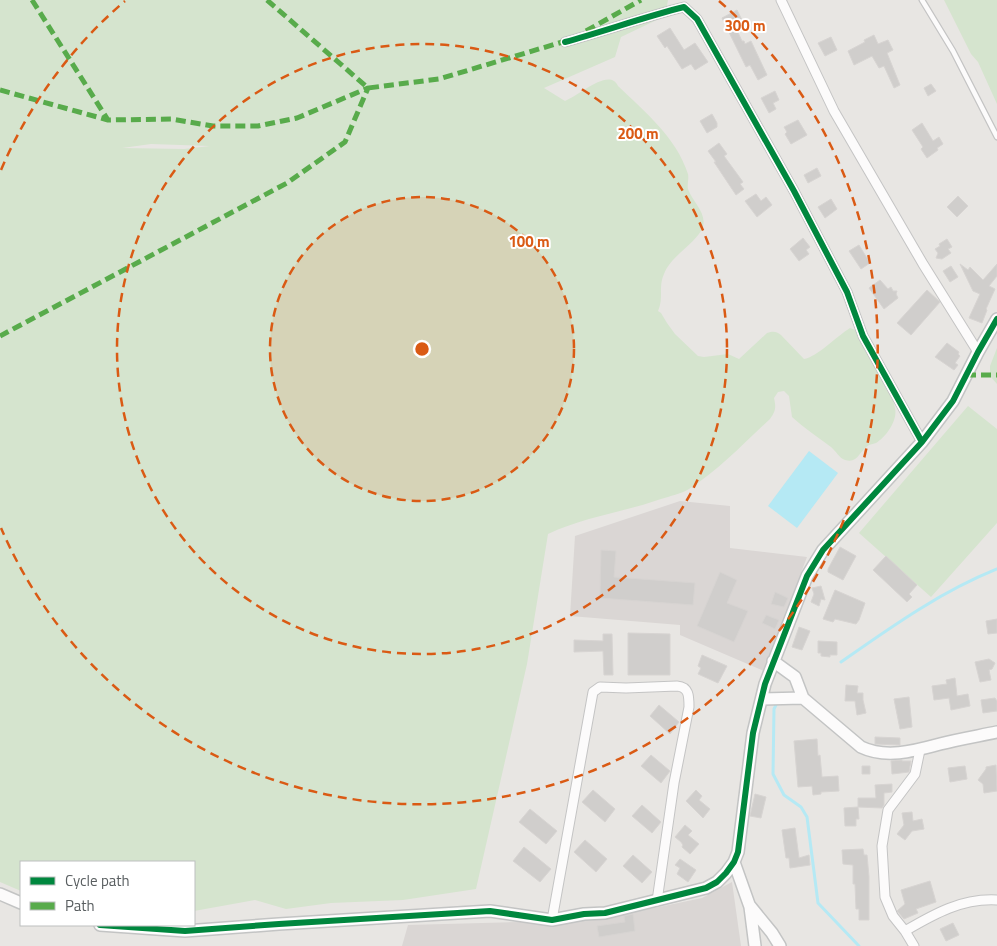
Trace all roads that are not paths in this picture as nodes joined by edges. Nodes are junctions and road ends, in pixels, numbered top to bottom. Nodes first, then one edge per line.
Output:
1 (781, 0) edge
2 (922, 0) edge
3 (565, 42) dead end
4 (997, 137) edge
5 (997, 319) edge
6 (978, 352) junction
7 (922, 442) junction
8 (773, 661) junction
9 (799, 688) junction
10 (767, 699) junction
11 (997, 732) edge
12 (920, 750) junction
13 (734, 862) junction
14 (0, 894) edge
15 (997, 900) edge
16 (657, 901) junction
17 (20, 904) edge
18 (749, 905) junction
19 (552, 920) junction
20 (110, 926) edge
21 (906, 931) junction
22 (755, 946) edge
23 (780, 946) edge
24 (914, 946) edge

1 - 6 street
2 - 4 lane
3 - 7 street
5 - 6 street
6 - 7 street
7 - 8 street
8 - 9 street
8 - 10 street
9 - 10 street
9 - 12 street
10 - 13 street
11 - 12 street
12 - 21 street
13 - 16 street
13 - 18 street
14 - 17 street
15 - 21 street
16 - 19 street
16 - 19 street
18 - 22 street
18 - 23 street
19 - 20 street
21 - 24 street

